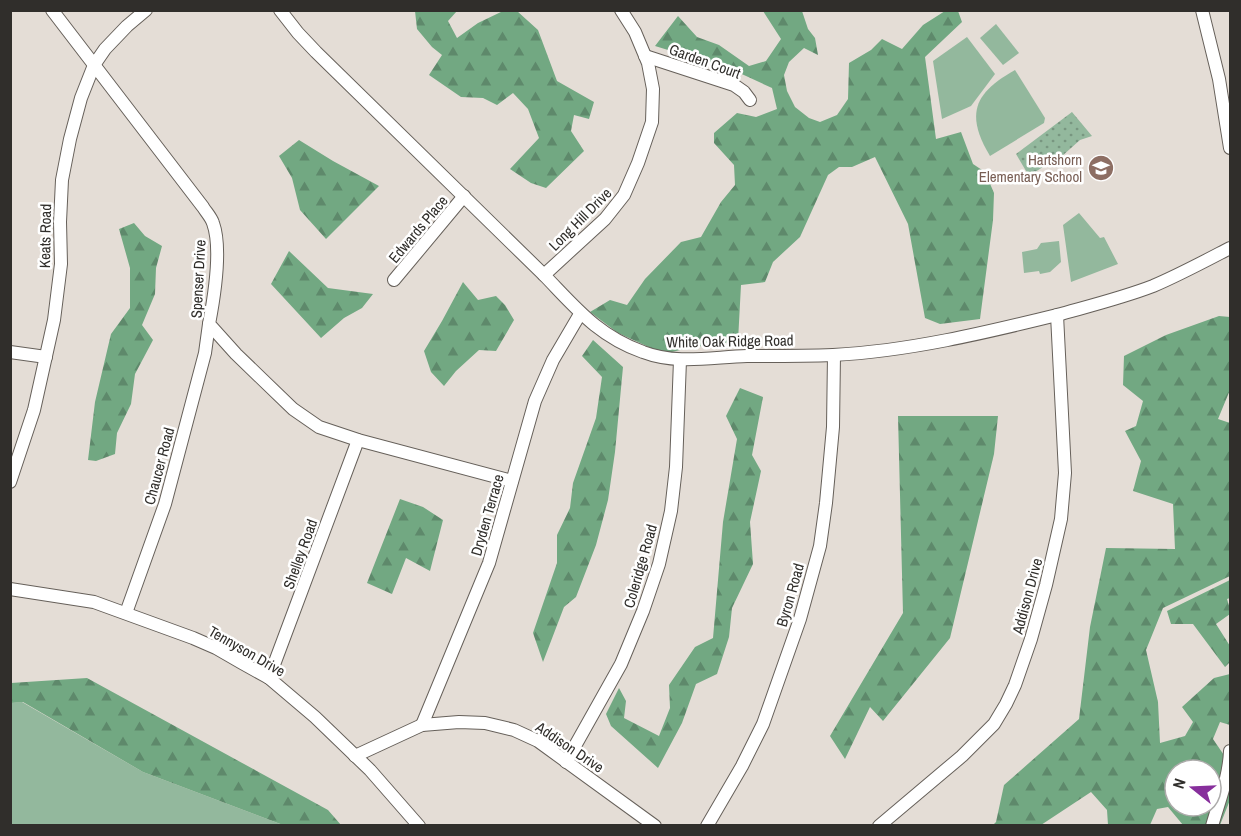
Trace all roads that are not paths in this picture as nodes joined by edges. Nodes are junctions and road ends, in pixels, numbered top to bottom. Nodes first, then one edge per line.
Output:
1 (52, 10) edge
2 (146, 10) edge
3 (280, 10) edge
4 (621, 10) edge
5 (1202, 10) edge
6 (645, 56) junction
7 (94, 65) junction
8 (1230, 73) edge
9 (1219, 79) junction
10 (750, 100) dead end
11 (1230, 148) edge
12 (464, 196) junction
13 (1230, 248) edge
14 (544, 275) junction
15 (394, 280) dead end
16 (580, 314) junction
17 (1057, 315) junction
18 (209, 324) junction
19 (10, 352) edge
20 (834, 355) junction
21 (46, 357) junction
22 (680, 360) junction
23 (358, 440) junction
24 (512, 481) junction
25 (10, 482) edge
26 (10, 589) edge
27 (126, 613) junction
28 (269, 678) junction
29 (422, 725) junction
30 (1230, 751) edge
31 (356, 756) junction
32 (566, 762) junction
33 (419, 825) edge
34 (655, 825) edge
35 (707, 825) edge
36 (879, 825) edge
37 (1212, 825) edge

1 - 7 street, Spenser Drive
2 - 7 street, Keats Road
3 - 12 street, White Oak Ridge Road
4 - 6 street, Long Hill Drive
5 - 9 street
6 - 10 street, Garden Court
6 - 14 street, Long Hill Drive
7 - 18 street, Spenser Drive
7 - 21 street, Keats Road
8 - 9 street
9 - 11 street
12 - 14 street, White Oak Ridge Road
12 - 15 street, Edwards Place
13 - 17 street, White Oak Ridge Road
14 - 16 street, White Oak Ridge Road
16 - 22 street, White Oak Ridge Road
16 - 24 street, Dryden Terrace
17 - 20 street, White Oak Ridge Road
17 - 36 street, Addison Drive
18 - 23 street, Spenser Drive
18 - 27 street, Chaucer Road
19 - 21 street
20 - 22 street, White Oak Ridge Road
20 - 35 street, Byron Road
21 - 25 street, Keats Road
22 - 32 street, Coleridge Road
23 - 24 street, Spenser Drive
23 - 28 street, Shelley Road
24 - 29 street, Dryden Terrace
26 - 27 street, Tennyson Drive
27 - 28 street, Tennyson Drive
28 - 31 street, Tennyson Drive
29 - 31 street, Addison Drive
29 - 32 street, Addison Drive
30 - 37 street
31 - 33 street, Tennyson Drive
32 - 34 street, Addison Drive

